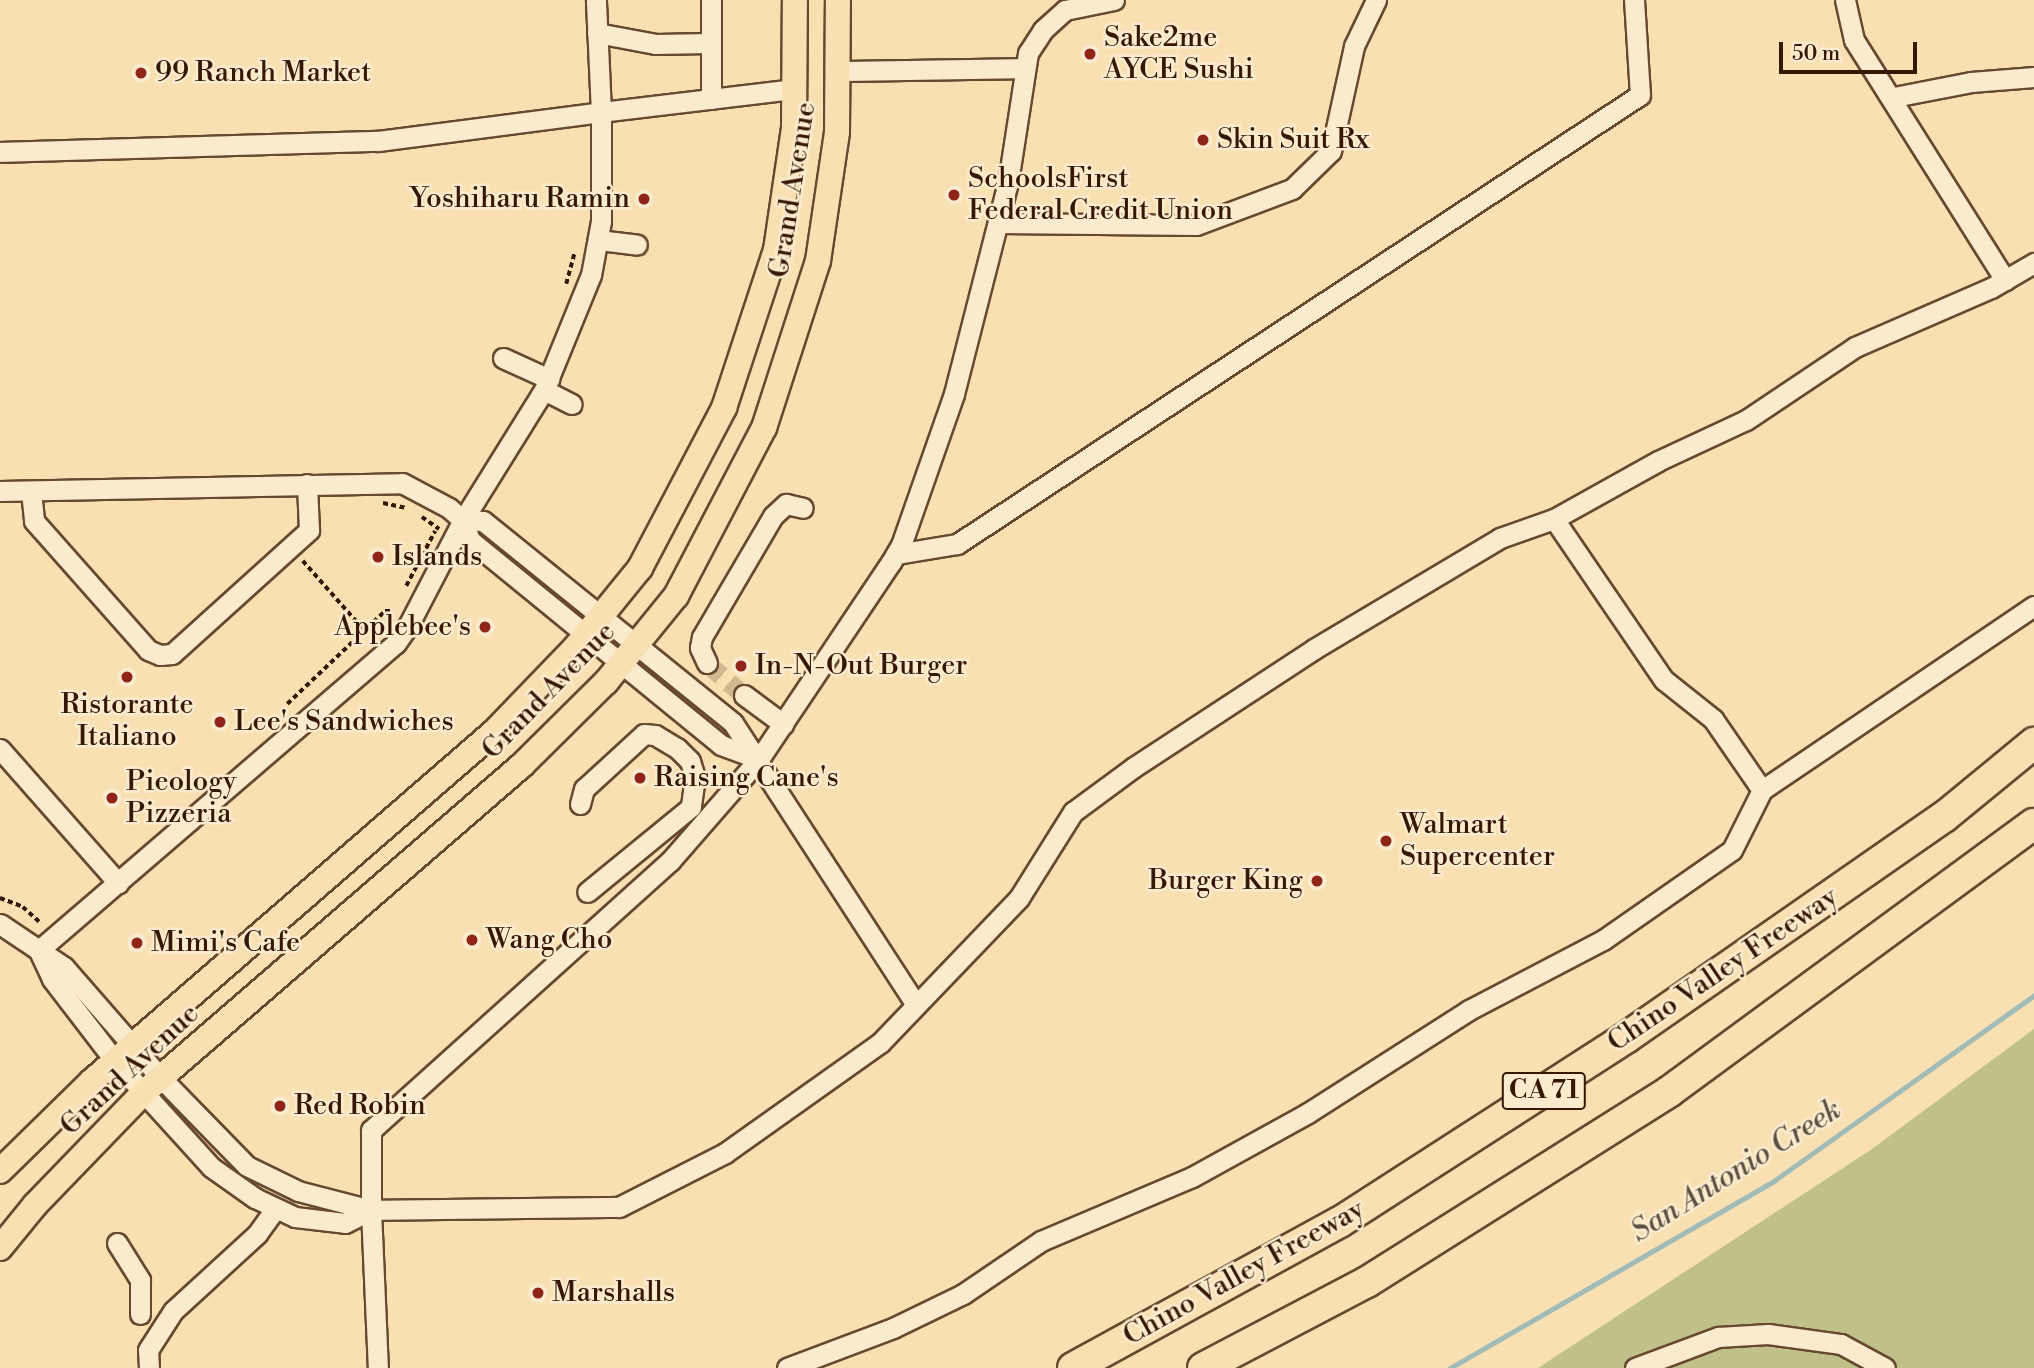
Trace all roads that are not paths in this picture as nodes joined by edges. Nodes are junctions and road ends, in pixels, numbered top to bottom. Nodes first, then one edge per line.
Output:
1 (596, 0) edge
2 (711, 0) edge
3 (794, 0) edge
4 (838, 0) edge
5 (1114, 0) edge
6 (1634, 0) edge
7 (1078, 2) edge
8 (1368, 5) edge
9 (1852, 6) edge
10 (597, 33) junction
11 (710, 43) junction
12 (1023, 68) junction
13 (838, 71) junction
14 (2034, 77) edge
15 (794, 89) junction
16 (1894, 97) junction
17 (711, 99) junction
18 (601, 112) junction
19 (0, 152) edge
20 (998, 223) junction
21 (599, 240) junction
22 (637, 245) dead end
23 (2034, 263) edge
24 (2005, 280) junction
25 (503, 358) dead end
26 (547, 385) junction
27 (572, 404) dead end
28 (307, 484) junction
29 (0, 491) edge
30 (31, 491) junction
31 (803, 508) dead end
32 (456, 514) junction
33 (1554, 519) junction
34 (896, 554) junction
35 (2034, 606) edge
36 (603, 614) junction
37 (585, 634) junction
38 (637, 643) junction
39 (707, 663) dead end
40 (620, 664) junction
41 (744, 695) tunnel mouth
42 (783, 724) junction
43 (2034, 743) edge
44 (0, 749) edge
45 (759, 759) junction
46 (1762, 790) junction
47 (580, 804) dead end
48 (2034, 824) edge
49 (118, 883) junction
50 (587, 892) dead end
51 (0, 924) edge
52 (39, 950) junction
53 (916, 1005) junction
54 (124, 1054) junction
55 (152, 1085) junction
56 (0, 1171) edge
57 (275, 1209) junction
58 (371, 1210) junction
59 (117, 1243) dead end
60 (0, 1248) edge
61 (140, 1314) dead end
62 (149, 1368) edge
63 (378, 1368) edge
64 (786, 1368) edge
65 (1073, 1368) edge
66 (1203, 1368) edge
67 (1636, 1368) edge
68 (1885, 1368) edge

1 - 10 lane
2 - 11 lane
3 - 15 main road, Grand Avenue
4 - 13 main road, Grand Avenue
5 - 7 lane
6 - 34 lane
7 - 12 lane
8 - 20 lane
9 - 16 lane
10 - 11 lane
10 - 18 lane
11 - 17 lane
12 - 13 lane
12 - 20 lane
13 - 38 main road, Grand Avenue
14 - 16 lane
15 - 17 lane
15 - 36 main road, Grand Avenue
16 - 24 lane
17 - 18 lane
18 - 19 lane
18 - 21 lane
20 - 34 lane
21 - 22 lane
21 - 26 lane
23 - 24 lane
24 - 33 lane
25 - 26 lane
26 - 27 lane
26 - 32 lane
28 - 30 lane
28 - 30 lane
28 - 32 lane
29 - 30 lane
31 - 39 lane
32 - 36 lane
32 - 37 lane
32 - 49 lane
33 - 46 lane
33 - 53 lane
34 - 42 lane
35 - 46 lane
36 - 37 main road, Grand Avenue
36 - 38 lane
37 - 40 lane
37 - 54 main road, Grand Avenue
38 - 40 main road, Grand Avenue
38 - 45 lane
40 - 45 lane
40 - 55 main road, Grand Avenue
41 - 42 lane
42 - 45 lane
43 - 65 highway, Chino Valley Freeway / CA 71
44 - 49 lane
45 - 53 lane
45 - 58 lane
46 - 64 lane
47 - 50 lane
48 - 66 highway, CA 71
49 - 52 lane
51 - 52 lane
52 - 54 lane
53 - 58 lane
54 - 55 lane
54 - 56 main road, Grand Avenue
55 - 57 lane
55 - 58 lane
55 - 60 main road, Grand Avenue
57 - 58 lane
57 - 62 lane
58 - 63 lane
59 - 61 lane
67 - 68 lane

